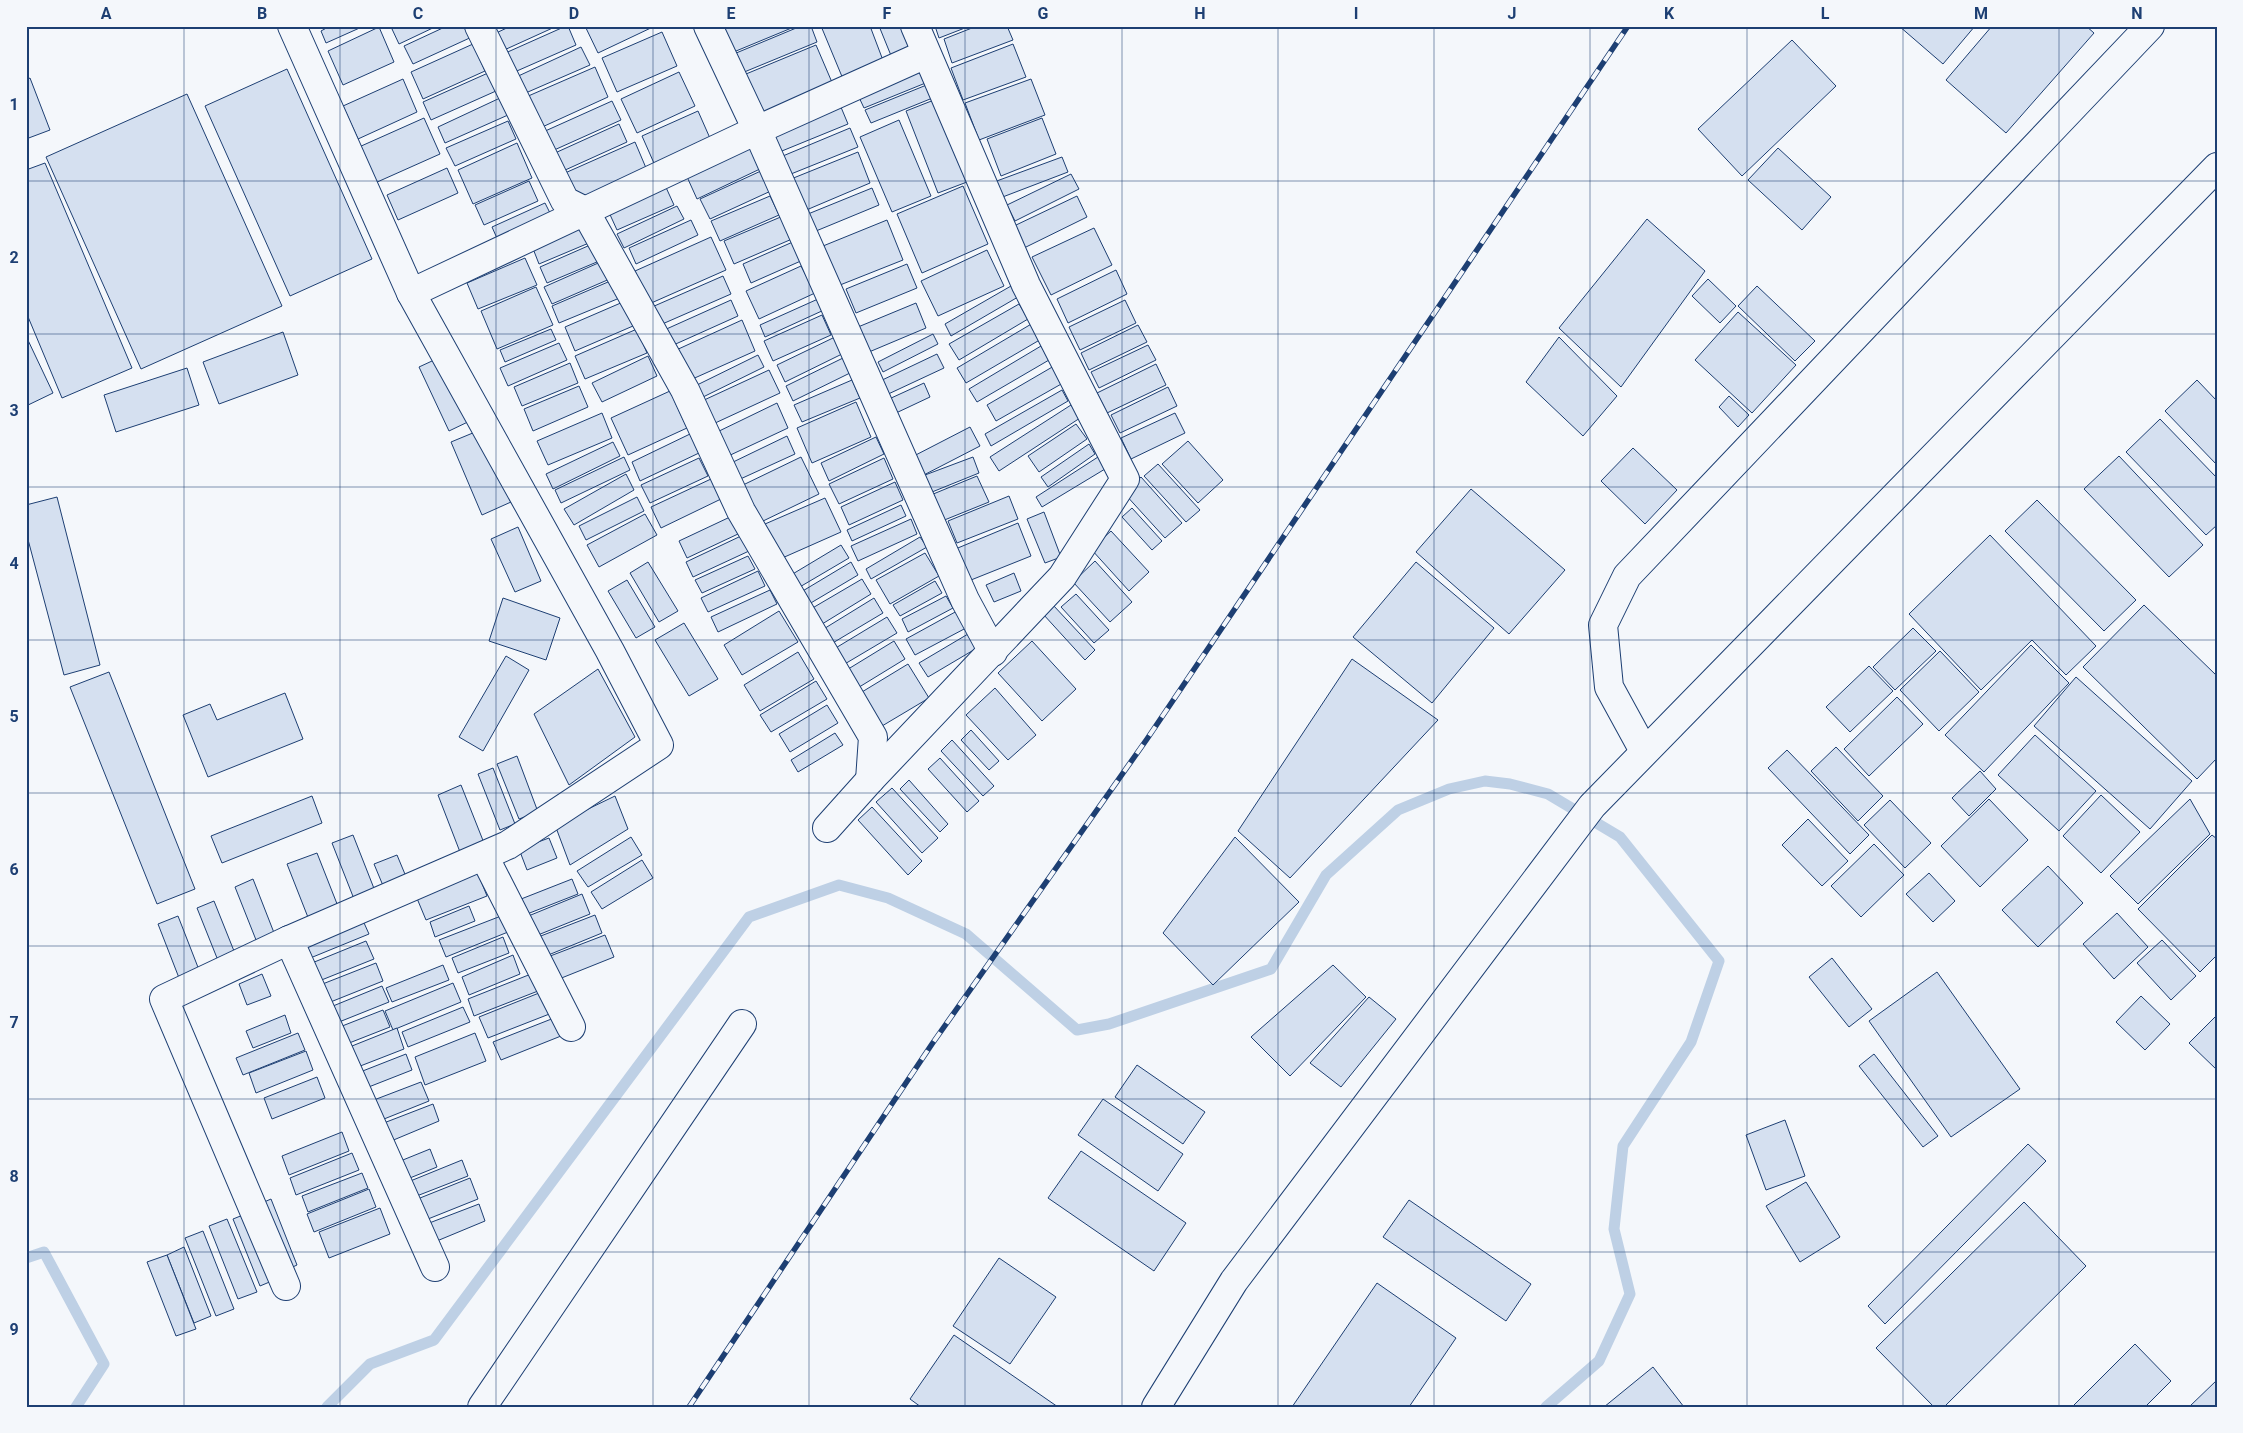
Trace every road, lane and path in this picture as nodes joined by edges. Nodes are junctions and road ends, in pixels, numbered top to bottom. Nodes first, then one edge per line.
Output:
1 (292, 26) edge
2 (479, 26) edge
3 (708, 26) edge
4 (915, 26) edge
5 (2150, 26) edge
6 (926, 54) junction
7 (756, 130) junction
8 (2217, 167) edge
9 (585, 212) junction
10 (411, 293) junction
11 (993, 652) junction
12 (1644, 751) junction
13 (870, 780) junction
14 (827, 828) dead end
15 (484, 856) junction
16 (289, 940) junction
17 (742, 1024) dead end
18 (571, 1027) dead end
19 (435, 1267) dead end
20 (286, 1286) dead end
21 (482, 1407) edge
22 (1156, 1407) edge

1 - 10 street
2 - 9 street
3 - 7 street
4 - 6 street
5 - 12 street
6 - 7 street
6 - 11 street
7 - 9 street
7 - 11 street
8 - 12 street
9 - 10 street
9 - 13 street
10 - 15 street
11 - 13 street
12 - 22 street
13 - 14 street
15 - 16 street
15 - 18 street
16 - 19 street
16 - 20 street
17 - 21 street

